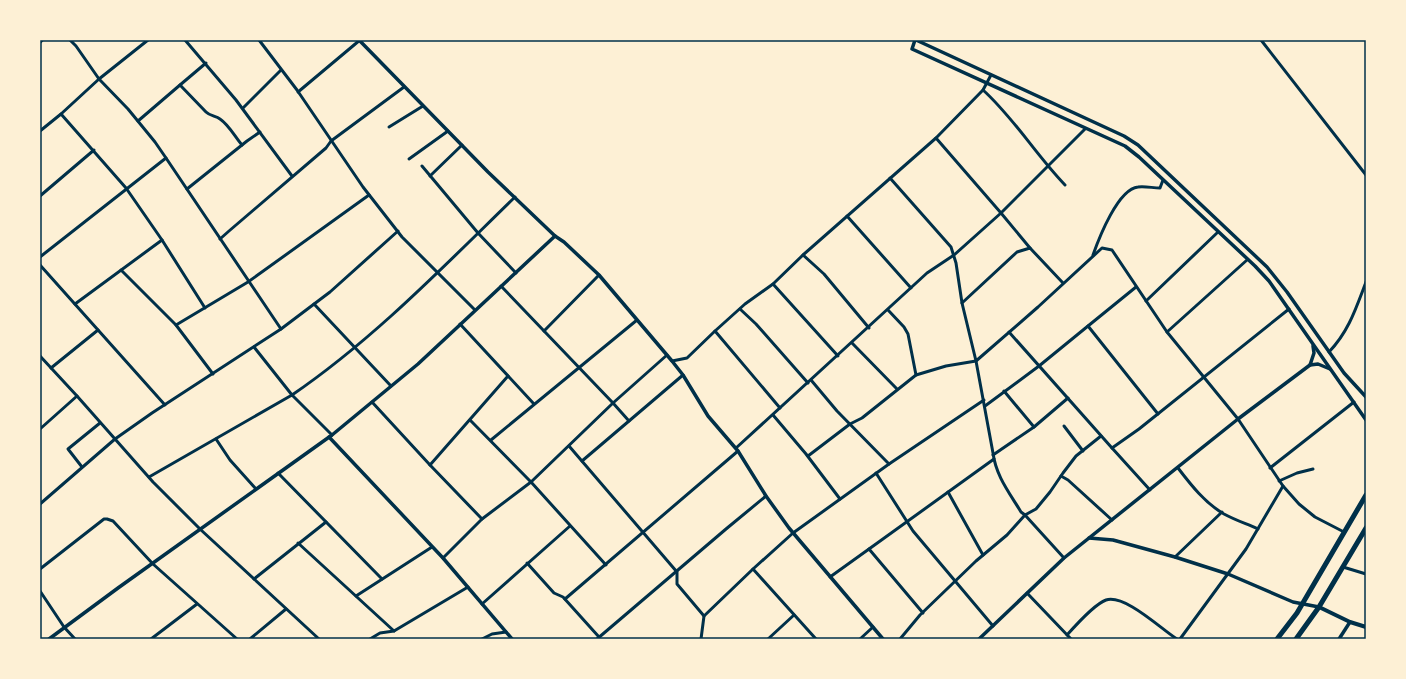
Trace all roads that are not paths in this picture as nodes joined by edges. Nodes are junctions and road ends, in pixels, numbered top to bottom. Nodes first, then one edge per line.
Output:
1 (70, 40) edge
2 (148, 40) edge
3 (185, 40) edge
4 (259, 40) edge
5 (360, 40) edge
6 (915, 40) edge
7 (1261, 40) edge
8 (206, 63) junction
9 (281, 70) junction
10 (991, 76) junction
11 (99, 80) junction
12 (987, 84) junction
13 (180, 85) junction
14 (404, 87) junction
15 (983, 90) junction
16 (298, 92) junction
17 (423, 106) junction
18 (243, 108) junction
19 (60, 114) junction
20 (138, 121) junction
21 (389, 127) dead end
22 (1085, 129) junction
23 (40, 131) edge
24 (448, 131) junction
25 (260, 132) junction
26 (936, 138) junction
27 (331, 141) junction
28 (242, 145) junction
29 (462, 145) junction
30 (94, 150) junction
31 (166, 158) junction
32 (409, 159) dead end
33 (422, 166) dead end
34 (1047, 167) junction
35 (1366, 175) edge
36 (292, 176) junction
37 (430, 176) junction
38 (890, 178) junction
39 (1163, 180) junction
40 (1065, 185) dead end
41 (126, 188) junction
42 (187, 189) junction
43 (369, 195) junction
44 (40, 196) edge
45 (515, 197) junction
46 (1001, 212) junction
47 (847, 216) junction
48 (398, 231) junction
49 (1218, 232) junction
50 (478, 233) junction
51 (555, 236) junction
52 (162, 240) junction
53 (220, 240) junction
54 (1030, 248) junction
55 (803, 255) junction
56 (954, 255) junction
57 (1092, 256) junction
58 (40, 257) edge
59 (1247, 260) junction
60 (40, 265) edge
61 (122, 270) junction
62 (437, 273) junction
63 (516, 273) junction
64 (599, 275) junction
65 (248, 282) junction
66 (1366, 282) edge
67 (1063, 283) junction
68 (773, 284) junction
69 (501, 286) junction
70 (1136, 287) junction
71 (911, 288) junction
72 (1146, 301) junction
73 (962, 303) junction
74 (75, 304) junction
75 (314, 304) junction
76 (205, 308) junction
77 (740, 309) junction
78 (1289, 309) junction
79 (475, 310) junction
80 (888, 310) junction
81 (637, 320) junction
82 (460, 324) junction
83 (176, 325) junction
84 (1088, 326) junction
85 (869, 328) junction
86 (281, 329) junction
87 (98, 330) junction
88 (715, 330) junction
89 (544, 331) junction
90 (1009, 332) junction
91 (1167, 332) junction
92 (852, 342) junction
93 (1312, 343) junction
94 (355, 346) junction
95 (254, 347) junction
96 (1329, 352) junction
97 (667, 355) junction
98 (40, 356) edge
99 (838, 356) junction
100 (672, 361) junction
101 (976, 361) junction
102 (1310, 365) junction
103 (1039, 366) junction
104 (578, 367) junction
105 (51, 368) junction
106 (1332, 371) junction
107 (213, 374) junction
108 (683, 375) junction
109 (916, 375) junction
110 (508, 376) junction
111 (1204, 377) junction
112 (809, 382) junction
113 (391, 386) junction
114 (897, 389) junction
115 (1004, 391) junction
116 (292, 395) junction
117 (77, 396) junction
118 (1366, 397) edge
119 (1068, 398) junction
120 (984, 400) junction
121 (372, 402) junction
122 (1354, 402) junction
123 (613, 403) junction
124 (534, 404) junction
125 (165, 405) junction
126 (985, 406) junction
127 (780, 408) junction
128 (1158, 414) junction
129 (773, 415) junction
130 (1238, 419) junction
131 (470, 420) junction
132 (1366, 420) edge
133 (629, 421) junction
134 (100, 423) junction
135 (850, 424) junction
136 (1064, 426) dead end
137 (1034, 427) junction
138 (40, 429) edge
139 (330, 436) junction
140 (1101, 436) junction
141 (115, 439) junction
142 (216, 439) junction
143 (491, 440) junction
144 (569, 446) junction
145 (1112, 448) junction
146 (737, 450) junction
147 (1083, 451) junction
148 (994, 454) junction
149 (808, 456) junction
150 (994, 459) junction
151 (582, 462) junction
152 (889, 464) junction
153 (430, 465) junction
154 (82, 467) junction
155 (1178, 468) junction
156 (1270, 468) junction
157 (1313, 468) dead end
158 (278, 473) junction
159 (876, 473) junction
160 (1061, 476) junction
161 (149, 477) junction
162 (1279, 481) junction
163 (531, 482) junction
164 (1282, 486) junction
165 (256, 490) junction
166 (1150, 490) junction
167 (948, 492) junction
168 (1366, 495) edge
169 (766, 496) junction
170 (840, 499) junction
171 (40, 504) edge
172 (1222, 512) junction
173 (1025, 515) junction
174 (482, 519) junction
175 (1112, 520) junction
176 (907, 521) junction
177 (326, 522) junction
178 (570, 526) junction
179 (1366, 528) edge
180 (1258, 529) junction
181 (201, 530) junction
182 (1344, 532) junction
183 (643, 533) junction
184 (793, 533) junction
185 (1089, 538) junction
186 (298, 544) junction
187 (432, 547) junction
188 (869, 549) junction
189 (983, 555) junction
190 (1175, 557) junction
191 (443, 558) junction
192 (1064, 558) junction
193 (527, 563) junction
194 (153, 564) junction
195 (606, 565) junction
196 (1343, 567) junction
197 (40, 569) edge
198 (754, 569) junction
199 (677, 572) junction
200 (1228, 574) junction
201 (1366, 574) edge
202 (830, 577) junction
203 (254, 578) junction
204 (382, 579) junction
205 (955, 582) junction
206 (468, 587) junction
207 (40, 591) edge
208 (1027, 593) junction
209 (356, 596) junction
210 (565, 599) junction
211 (197, 604) junction
212 (482, 604) junction
213 (1302, 604) junction
214 (1319, 607) junction
215 (286, 608) junction
216 (923, 612) junction
217 (794, 615) junction
218 (704, 616) junction
219 (1350, 622) junction
220 (993, 626) junction
221 (64, 627) junction
222 (873, 627) junction
223 (1366, 627) edge
224 (394, 631) junction
225 (506, 632) junction
226 (1066, 635) junction
227 (598, 638) edge
228 (982, 638) edge
229 (49, 639) edge
230 (75, 639) edge
231 (151, 639) edge
232 (237, 639) edge
233 (250, 639) edge
234 (319, 639) edge
235 (370, 639) edge
236 (482, 639) edge
237 (512, 639) edge
238 (701, 639) edge
239 (768, 639) edge
240 (816, 639) edge
241 (860, 639) edge
242 (884, 639) edge
243 (900, 639) edge
244 (1071, 639) edge
245 (1178, 639) edge
246 (1277, 639) edge
247 (1296, 639) edge
248 (1339, 639) edge

1 - 11 street
2 - 11 street
3 - 8 street
4 - 9 street
5 - 14 street
5 - 16 street
6 - 10 street
6 - 12 street
7 - 35 street
8 - 13 street
8 - 18 street
9 - 16 street
9 - 18 street
10 - 12 street
10 - 96 street
11 - 19 street
11 - 20 street
12 - 15 street
12 - 22 street
13 - 20 street
13 - 28 street
14 - 17 street
14 - 27 street
15 - 26 street
15 - 34 street
16 - 27 street
17 - 21 street
17 - 24 street
18 - 25 street
19 - 23 street
19 - 30 street
20 - 31 street
22 - 34 street
22 - 39 street
24 - 29 street
24 - 32 street
25 - 28 street
25 - 36 street
26 - 38 street
26 - 46 street
27 - 36 street
27 - 43 street
28 - 42 street
29 - 37 street
29 - 45 street
30 - 41 street
30 - 44 street
31 - 41 street
31 - 42 street
33 - 37 street
34 - 40 street
34 - 46 street
36 - 53 street
37 - 50 street
38 - 47 street
38 - 56 street
39 - 49 street
39 - 57 street
41 - 52 street
41 - 58 street
42 - 53 street
43 - 48 street
43 - 65 street
45 - 50 street
45 - 51 street
46 - 54 street
46 - 56 street
47 - 55 street
47 - 71 street
48 - 62 street
48 - 75 street
49 - 59 street
49 - 72 street
50 - 62 street
50 - 63 street
51 - 63 street
51 - 64 street
52 - 61 street
52 - 76 street
53 - 65 street
54 - 67 street
54 - 73 street
55 - 68 street
55 - 85 street
56 - 71 street
56 - 73 street
57 - 67 street
57 - 70 street
59 - 78 street
59 - 91 street
60 - 74 street
61 - 74 street
61 - 83 street
62 - 79 street
62 - 94 street
63 - 69 street
64 - 81 street
64 - 89 street
65 - 76 street
65 - 86 street
66 - 96 street
67 - 90 street
68 - 77 street
68 - 99 street
69 - 79 street
69 - 89 street
70 - 72 street
70 - 84 street
71 - 80 street
72 - 91 street
73 - 101 street
74 - 87 street
75 - 86 street
75 - 94 street
76 - 83 street
77 - 88 street
77 - 112 street
78 - 93 street
78 - 111 street
79 - 82 street
80 - 85 street
80 - 109 street
81 - 97 street
81 - 104 street
82 - 110 street
82 - 113 street
83 - 107 street
84 - 103 street
84 - 128 street
85 - 92 street
86 - 95 street
87 - 105 street
87 - 125 street
88 - 100 street
88 - 127 street
89 - 104 street
90 - 101 street
90 - 103 street
91 - 111 street
92 - 99 street
92 - 114 street
93 - 102 street
93 - 106 street
94 - 113 street
94 - 116 street
95 - 107 street
95 - 116 street
96 - 118 street
97 - 100 street
97 - 123 street
98 - 105 street
99 - 112 street
100 - 108 street
101 - 109 street
101 - 120 street
102 - 106 street
102 - 130 street
103 - 115 street
103 - 119 street
104 - 123 street
104 - 124 street
105 - 117 street
106 - 122 street
107 - 125 street
108 - 133 street
108 - 146 street
109 - 114 street
110 - 124 street
110 - 131 street
111 - 128 street
111 - 130 street
112 - 127 street
112 - 135 street
113 - 121 street
114 - 135 street
115 - 126 street
115 - 137 street
116 - 139 street
116 - 142 street
117 - 134 street
117 - 138 street
119 - 137 street
119 - 140 street
120 - 126 street
120 - 152 street
121 - 139 street
121 - 153 street
122 - 132 street
122 - 156 street
123 - 133 street
123 - 144 street
124 - 143 street
125 - 141 street
126 - 148 street
127 - 129 street
128 - 145 street
129 - 146 street
129 - 149 street
130 - 155 street
130 - 156 street
131 - 143 street
131 - 153 street
133 - 151 street
134 - 141 street
134 - 154 street
135 - 149 street
135 - 152 street
136 - 147 street
137 - 148 street
139 - 158 street
139 - 187 street
140 - 145 street
140 - 147 street
141 - 154 street
141 - 161 street
142 - 161 street
142 - 165 street
143 - 163 street
144 - 151 street
144 - 163 street
145 - 166 street
146 - 169 street
146 - 183 street
147 - 160 street
148 - 150 street
149 - 170 street
150 - 167 street
150 - 173 street
151 - 183 street
152 - 159 street
153 - 174 street
154 - 171 street
155 - 166 street
155 - 172 street
156 - 162 street
157 - 162 street
158 - 165 street
158 - 177 street
159 - 170 street
159 - 176 street
160 - 173 street
160 - 175 street
161 - 181 street
162 - 164 street
163 - 174 street
163 - 178 street
164 - 180 street
164 - 182 street
165 - 181 street
166 - 175 street
167 - 176 street
167 - 189 street
168 - 182 highway
169 - 184 street
169 - 199 street
170 - 184 street
172 - 180 street
172 - 190 street
173 - 189 street
173 - 192 street
174 - 191 street
175 - 185 street
176 - 188 street
176 - 205 street
177 - 186 street
177 - 204 street
178 - 193 street
178 - 195 street
179 - 196 highway
180 - 200 street
181 - 194 street
181 - 203 street
182 - 213 highway
183 - 195 street
183 - 199 street
184 - 198 street
184 - 202 street
185 - 190 street
185 - 192 street
186 - 203 street
186 - 209 street
187 - 191 street
187 - 204 street
188 - 202 street
188 - 216 street
189 - 205 street
190 - 200 street
191 - 206 street
192 - 208 street
193 - 210 street
193 - 212 street
194 - 197 street
194 - 211 street
194 - 221 street
195 - 210 street
196 - 201 street
196 - 214 highway
198 - 217 street
198 - 218 street
199 - 218 street
199 - 227 street
200 - 213 street
200 - 245 street
202 - 222 street
203 - 215 street
204 - 209 street
205 - 216 street
205 - 220 street
206 - 212 street
206 - 224 street
207 - 221 street
208 - 220 street
208 - 226 street
209 - 224 street
210 - 227 street
211 - 231 street
211 - 232 street
212 - 225 street
213 - 214 street
213 - 246 highway
214 - 219 main road
214 - 247 highway
215 - 233 street
215 - 234 street
216 - 243 street
217 - 239 street
217 - 240 street
218 - 238 street
219 - 223 main road
219 - 248 street
220 - 228 street
221 - 229 street
221 - 230 street
222 - 241 street
222 - 242 street
224 - 235 street
225 - 236 street
225 - 237 street
226 - 244 street
226 - 245 street

